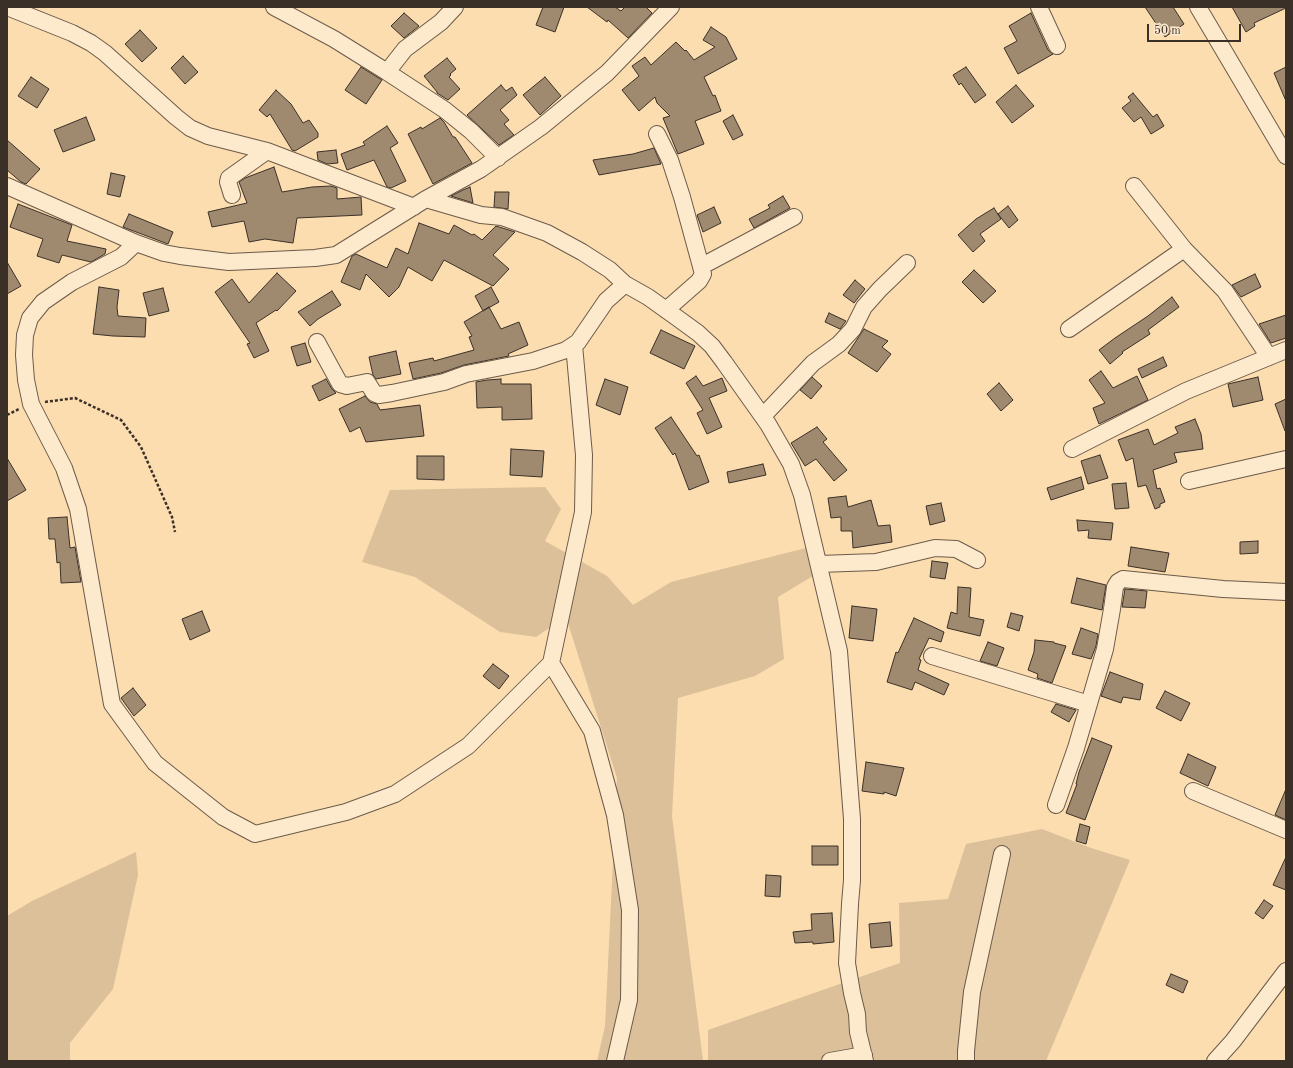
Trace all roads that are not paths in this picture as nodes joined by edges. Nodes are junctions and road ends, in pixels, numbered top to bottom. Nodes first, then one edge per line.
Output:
1 (7, 7) edge
2 (274, 7) edge
3 (455, 7) edge
4 (1039, 7) edge
5 (1198, 7) edge
6 (665, 9) edge
7 (1056, 46) dead end
8 (387, 72) junction
9 (657, 134) dead end
10 (267, 151) junction
11 (1286, 156) edge
12 (498, 158) junction
13 (7, 186) edge
14 (1134, 186) dead end
15 (232, 195) dead end
16 (420, 203) junction
17 (794, 217) dead end
18 (136, 243) junction
19 (1184, 249) junction
20 (907, 263) dead end
21 (702, 266) junction
22 (624, 284) junction
23 (666, 310) junction
24 (1069, 329) dead end
25 (317, 342) dead end
26 (574, 345) junction
27 (1286, 350) edge
28 (1269, 357) junction
29 (763, 416) junction
30 (1072, 449) dead end
31 (1286, 459) edge
32 (1189, 481) dead end
33 (977, 560) dead end
34 (819, 564) junction
35 (1286, 592) edge
36 (932, 656) dead end
37 (551, 663) junction
38 (1089, 704) junction
39 (1193, 791) dead end
40 (1056, 805) dead end
41 (1286, 830) edge
42 (1002, 854) dead end
43 (1286, 971) edge
44 (865, 1058) edge
45 (615, 1061) edge
46 (830, 1061) edge
47 (966, 1061) edge
48 (1214, 1061) edge

1 - 10 street
2 - 8 street
3 - 8 street
4 - 7 street
5 - 11 street
6 - 12 street
8 - 12 street
9 - 21 street
10 - 15 street
10 - 16 street
12 - 16 street
13 - 18 street
14 - 19 street
16 - 18 street
16 - 22 street
17 - 21 street
18 - 37 street
19 - 24 street
19 - 28 street
20 - 29 street
21 - 23 street
22 - 23 street
22 - 26 street
23 - 29 street
25 - 26 street
26 - 37 street
27 - 28 street
28 - 30 street
29 - 34 street
31 - 32 street
33 - 34 street
34 - 44 street
35 - 38 street
36 - 38 street
37 - 45 street
38 - 40 street
39 - 41 street
42 - 47 street
43 - 48 street
44 - 46 street

